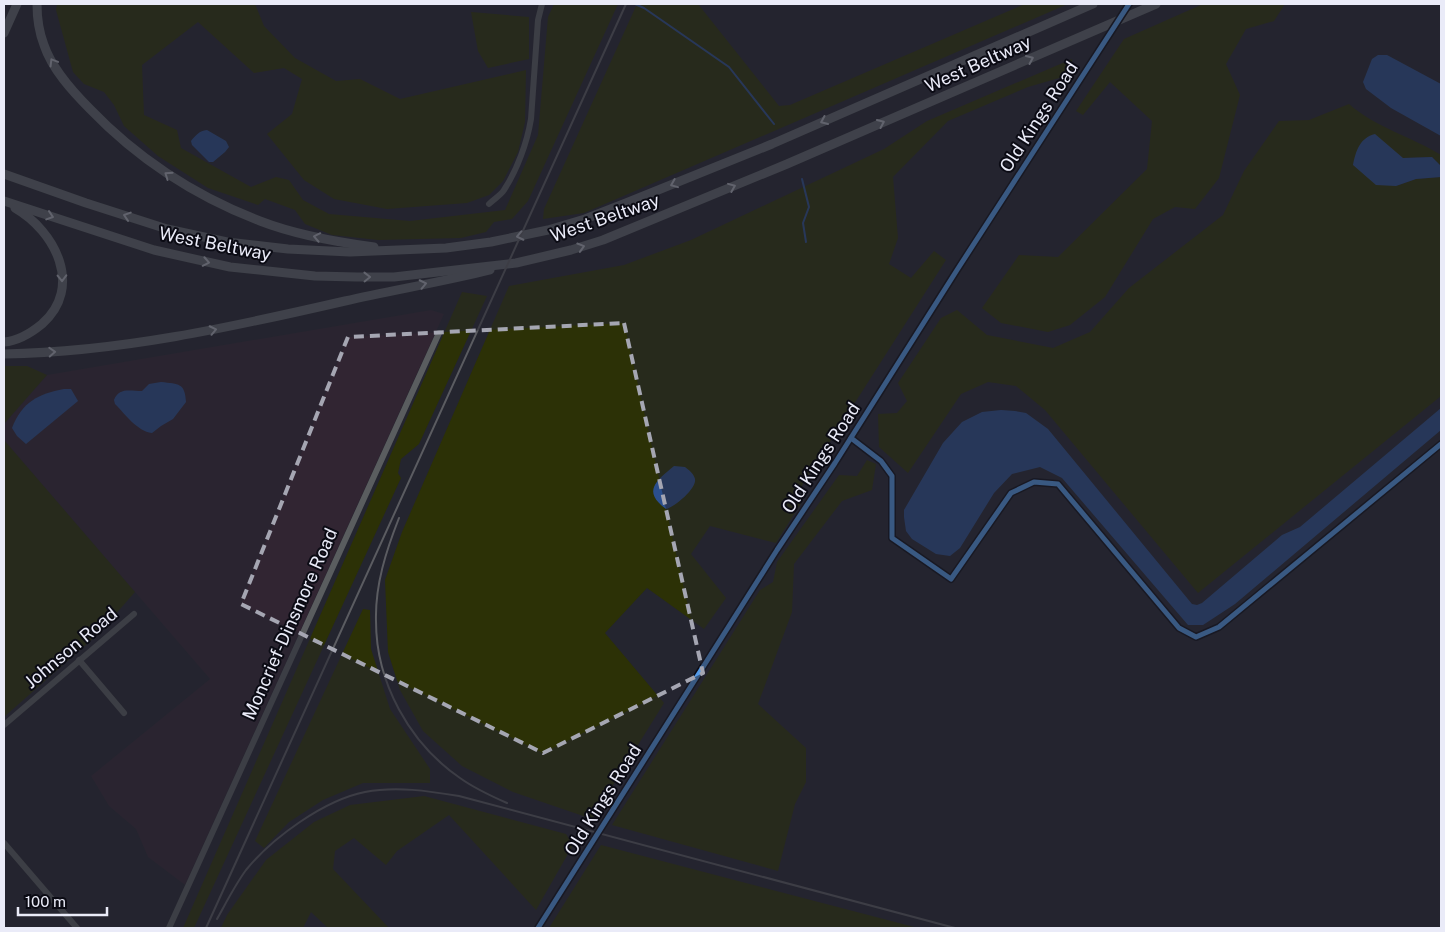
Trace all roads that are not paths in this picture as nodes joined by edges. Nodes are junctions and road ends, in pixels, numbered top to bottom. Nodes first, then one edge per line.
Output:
1 (17, 4) edge
2 (37, 4) edge
3 (542, 4) edge
4 (1093, 4) edge
5 (1129, 4) edge
6 (1156, 4) edge
7 (4, 16) edge
8 (5, 31) edge
9 (4, 174) edge
10 (4, 201) edge
11 (489, 204) dead end
12 (399, 250) junction
13 (477, 270) junction
14 (439, 332) dead end
15 (4, 342) edge
16 (4, 354) edge
17 (851, 438) junction
18 (1441, 444) edge
19 (134, 614) dead end
20 (79, 660) junction
21 (124, 713) dead end
22 (4, 725) edge
23 (4, 843) edge
24 (77, 928) edge
25 (169, 928) edge
26 (538, 928) edge

1 - 8 highway
12 -> 2 highway
3 - 11 street
4 -> 12 highway, West Beltway
5 - 17 street, Old Kings Road
13 -> 6 highway, West Beltway
7 - 8 highway
12 -> 9 highway, West Beltway
10 -> 13 highway, West Beltway
10 -> 15 highway
16 -> 13 highway
14 - 25 street, Moncrief-Dinsmore Road
17 - 18 street
17 - 26 street, Old Kings Road
19 - 20 street, Johnson Road
20 - 21 street
20 - 22 street, Johnson Road
23 - 24 street

